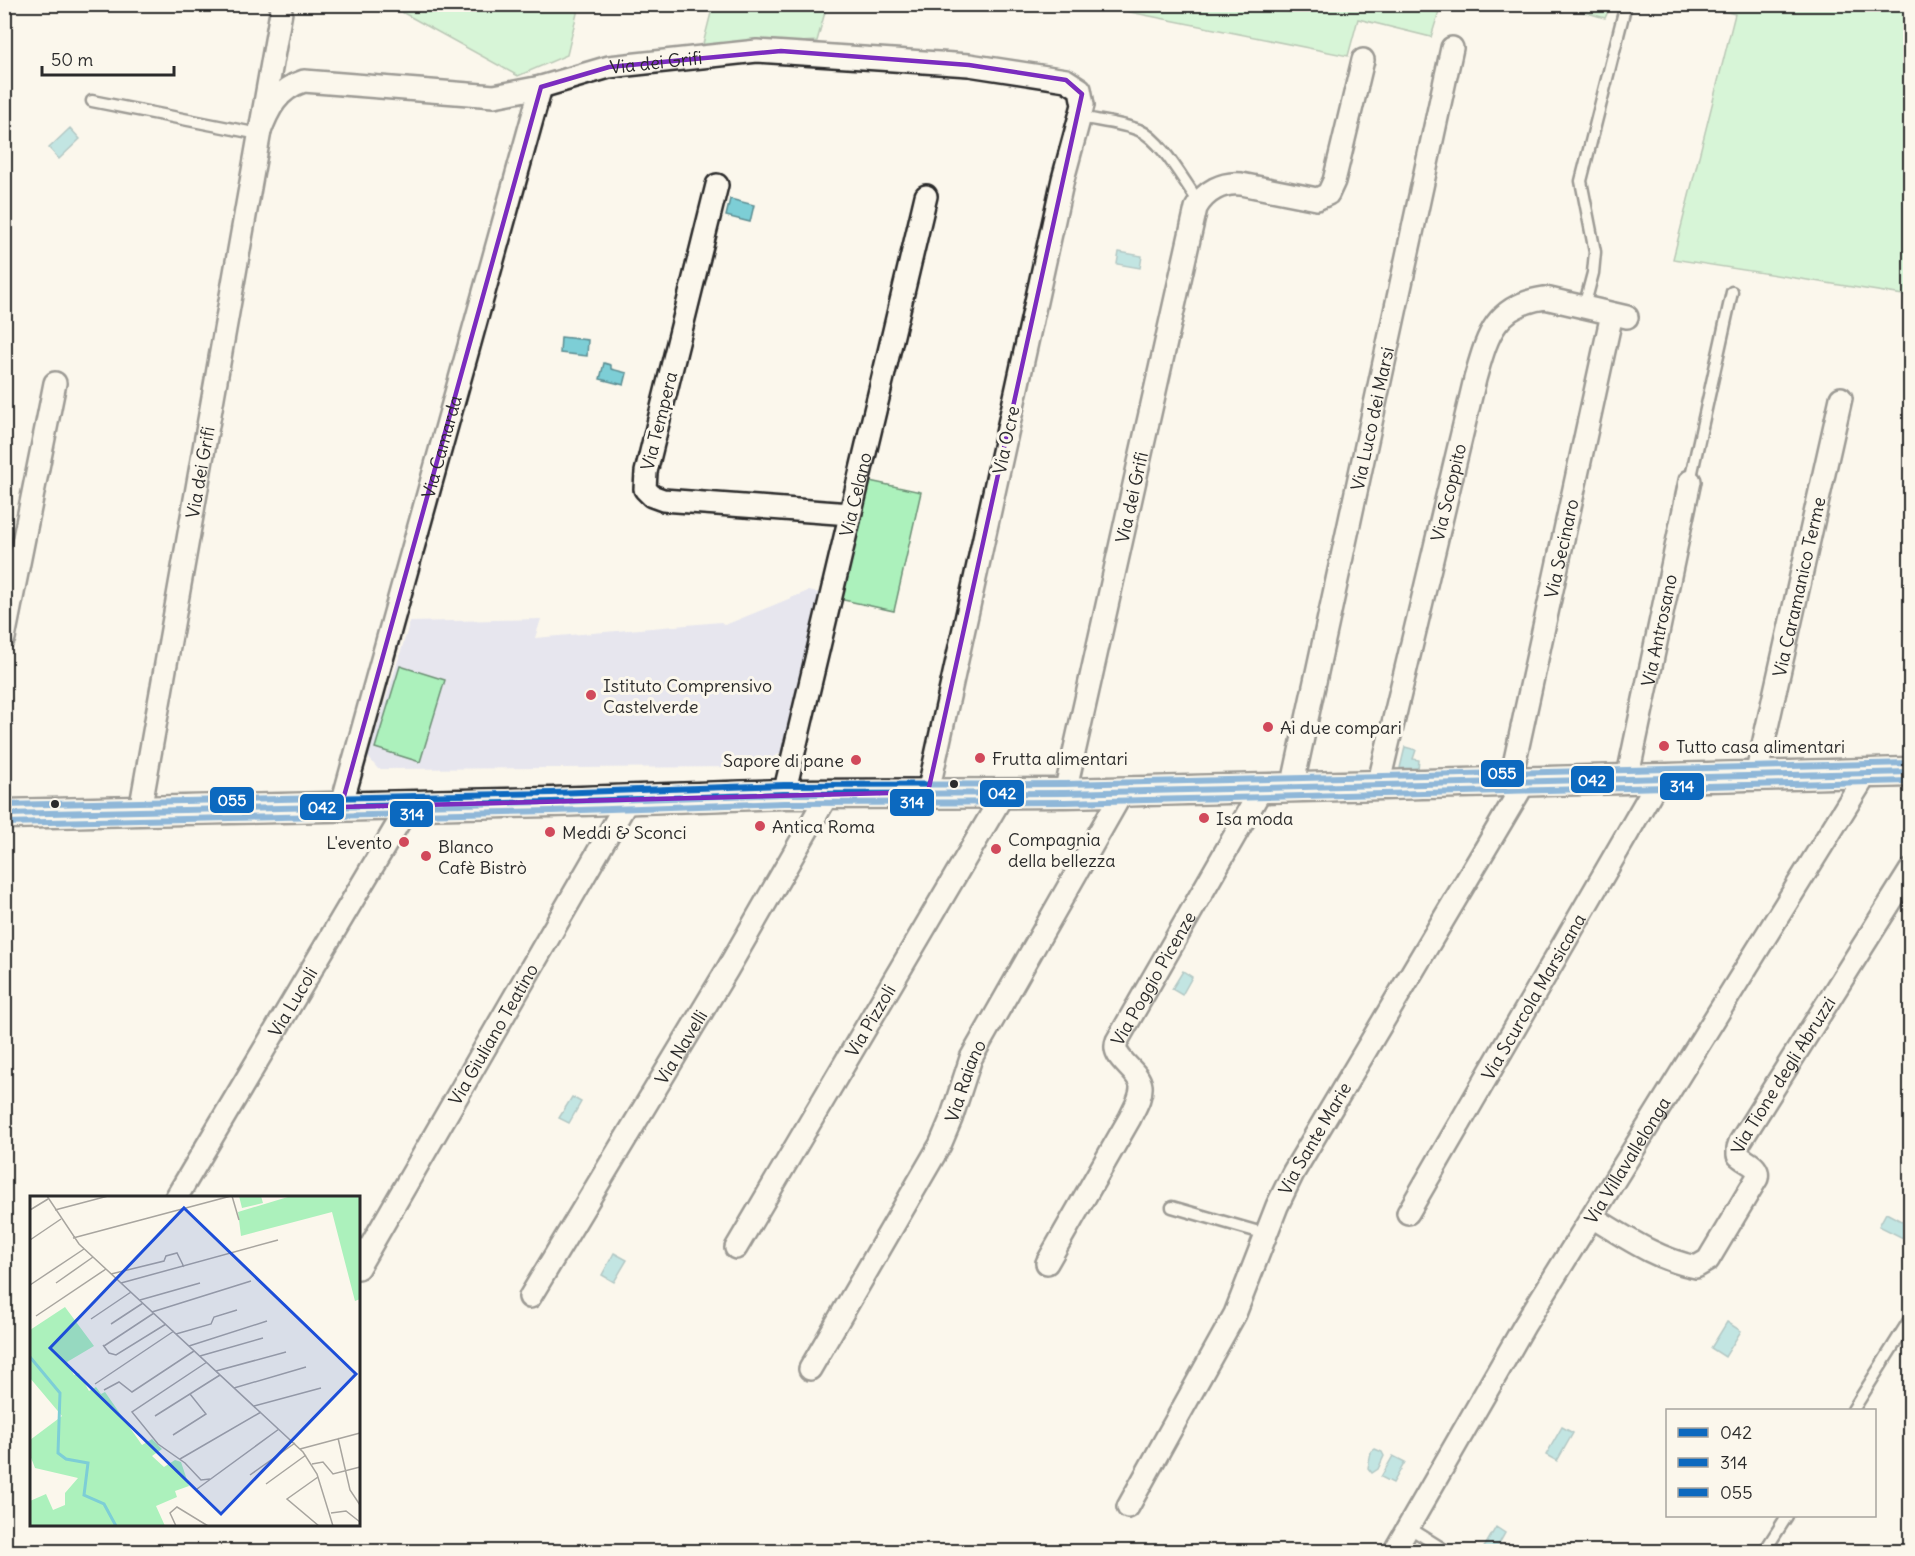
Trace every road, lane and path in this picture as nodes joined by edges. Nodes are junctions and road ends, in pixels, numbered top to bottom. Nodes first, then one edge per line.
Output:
1 (1626, 4) edge
2 (281, 12) dead end
3 (1452, 48) dead end
4 (1363, 60) dead end
5 (541, 87) junction
6 (1080, 89) joint
7 (92, 101) dead end
8 (1080, 117) junction
9 (259, 134) junction
10 (717, 185) dead end
11 (926, 196) dead end
12 (1198, 202) junction
13 (1732, 292) dead end
14 (1584, 307) junction
15 (1619, 315) joint
16 (55, 383) dead end
17 (1841, 398) dead end
18 (1690, 481) joint
19 (850, 514) junction
20 (4, 638) edge
21 (1911, 772) edge
22 (1867, 773) junction
23 (1756, 776) junction
24 (1659, 779) junction
25 (1627, 780) junction
26 (1518, 782) junction
27 (1378, 786) junction
28 (1292, 788) junction
29 (1262, 789) junction
30 (1123, 791) junction
31 (928, 792) junction
32 (1005, 793) junction
33 (1065, 793) junction
34 (784, 794) junction
35 (828, 794) junction
36 (628, 800) junction
37 (409, 805) junction
38 (341, 807) junction
39 (140, 811) junction
40 (4, 814) edge
41 (1911, 871) edge
42 (177, 1196) edge
43 (1172, 1207) dead end
44 (1407, 1213) dead end
45 (1592, 1217) junction
46 (1266, 1234) junction
47 (736, 1248) dead end
48 (1047, 1263) dead end
49 (360, 1265) edge
50 (530, 1297) dead end
51 (1911, 1319) edge
52 (810, 1369) dead end
53 (1854, 1409) edge
54 (1128, 1507) dead end
55 (1786, 1517) edge
56 (1408, 1527) junction
57 (1394, 1551) edge
58 (1448, 1551) edge
59 (1764, 1551) edge

1 - 14 lane
2 - 9 street, Via dei Grifi
3 - 28 street, Via Luco dei Marsi
4 - 12 street
5 - 6 street, Via dei Grifi
5 - 9 street, Via dei Grifi
5 - 38 street, Via Camarda
6 - 8 street, Via Ocre
7 - 9 lane
8 - 12 lane
8 - 31 street, Via Ocre
9 - 39 street, Via dei Grifi
10 - 19 street, Via Tempera
11 - 19 street, Via Celano
12 - 33 street, Via dei Grifi
13 - 18 lane
14 - 15 street, Via Scoppito
14 - 27 street, Via Scoppito
15 - 26 street, Via Secinaro
16 - 20 street
17 - 23 street, Via Caramanico Terme
18 - 25 street, Via Antrosano
19 - 34 street, Via Celano
21 - 22 street
22 - 23 street
22 - 45 street, Via Villavallelonga
23 - 24 street
24 - 25 street
24 - 44 street, Via Scurcola Marsicana
25 - 26 street
26 - 27 street
26 - 46 street, Via Sante Marie
27 - 28 street
28 - 29 street
29 - 30 street
29 - 48 street, Via Poggio Picenze
30 - 33 street
30 - 52 street, Via Raiano
31 - 32 street
31 - 35 street
32 - 33 street
32 - 47 street, Via Pizzoli
34 - 35 street
34 - 36 street
35 - 50 street, Via Navelli
36 - 37 street
36 - 49 street, Via Giuliano Teatino
37 - 38 street
37 - 42 street, Via Lucoli
38 - 39 street
39 - 40 street
41 - 45 street, Via Tione degli Abruzzi
43 - 46 lane
45 - 56 street, Via Villavallelonga
46 - 54 street, Via Sante Marie
51 - 53 lane
55 - 59 lane
56 - 57 street, Via Villavallelonga
56 - 58 lane

